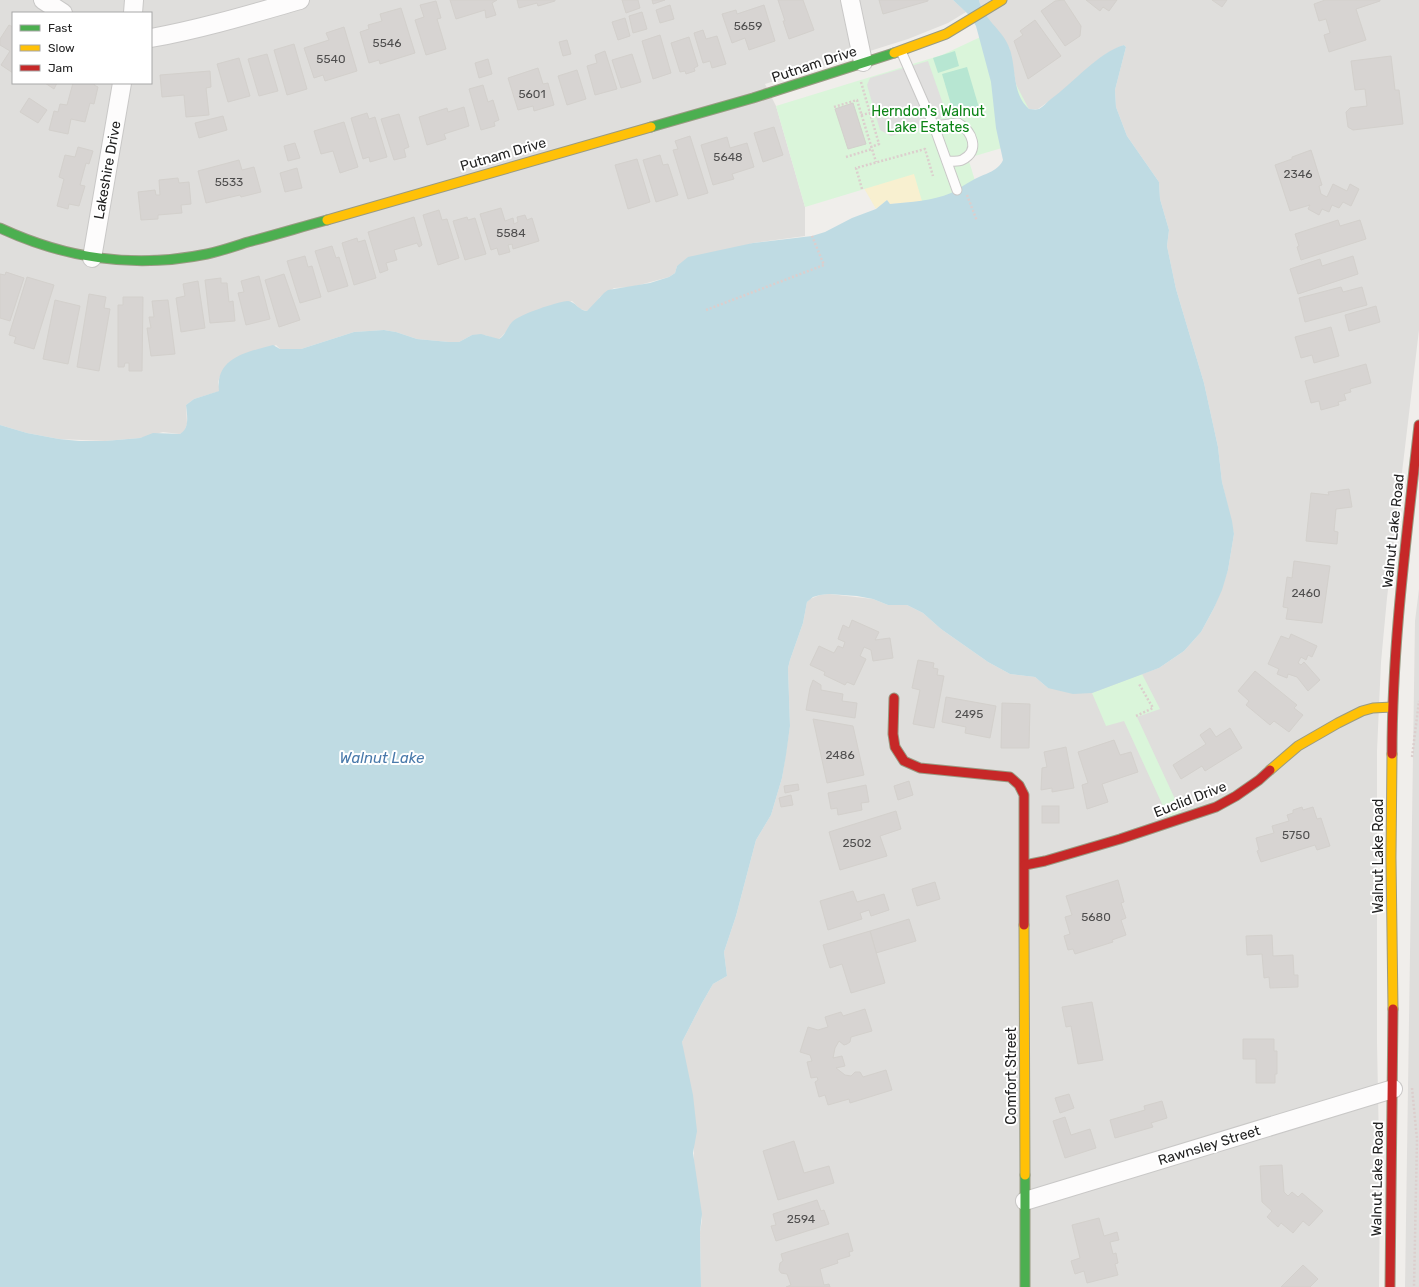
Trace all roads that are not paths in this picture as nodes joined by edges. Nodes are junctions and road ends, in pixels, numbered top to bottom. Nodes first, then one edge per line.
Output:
1 (43, 0) edge
2 (134, 0) edge
3 (300, 0) edge
4 (850, 0) edge
5 (999, 2) edge
6 (61, 12) edge
7 (133, 12) edge
8 (152, 38) edge
9 (901, 51) junction
10 (865, 71) junction
11 (122, 84) edge
12 (934, 126) junction
13 (947, 161) junction
14 (956, 190) dead end
15 (0, 228) edge
16 (92, 258) junction
17 (1419, 425) edge
18 (1416, 477) edge
19 (894, 698) dead end
20 (1392, 707) junction
21 (1025, 865) junction
22 (1393, 1089) junction
23 (1024, 1201) junction
24 (1025, 1287) edge
25 (1390, 1287) edge

1 - 6 street
2 - 7 street
3 - 8 street
4 - 10 street
5 - 9 street, Putnam Drive
9 - 10 street, Putnam Drive
9 - 12 lane
10 - 16 street, Putnam Drive
11 - 16 street, Lakeshire Drive
12 - 13 lane
12 - 13 lane
13 - 14 lane
15 - 16 street, Putnam Drive
17 - 18 street, Walnut Lake Road
18 - 20 street, Walnut Lake Road
19 - 21 street, Comfort Street
20 - 21 street, Euclid Drive
20 - 22 street, Walnut Lake Road
21 - 23 street, Comfort Street
22 - 23 street, Rawnsley Street
22 - 25 street, Walnut Lake Road
23 - 24 street, Comfort Street

